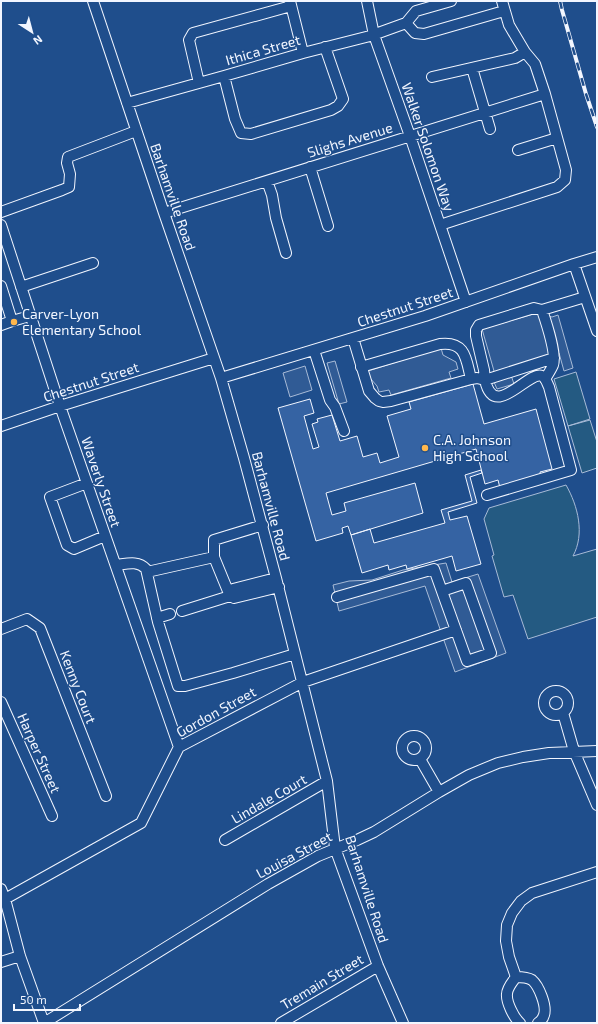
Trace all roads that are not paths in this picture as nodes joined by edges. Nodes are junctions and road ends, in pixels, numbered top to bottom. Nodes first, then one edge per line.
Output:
1 (93, 1) edge
2 (367, 1) edge
3 (451, 1) edge
4 (290, 4) edge
5 (503, 6) edge
6 (406, 23) junction
7 (374, 35) junction
8 (325, 47) junction
9 (525, 52) junction
10 (303, 53) junction
11 (472, 68) junction
12 (224, 76) junction
13 (432, 77) dead end
14 (199, 83) junction
15 (545, 94) junction
16 (127, 103) junction
17 (486, 112) junction
18 (490, 129) dead end
19 (136, 131) junction
20 (410, 136) junction
21 (557, 138) junction
22 (518, 150) dead end
23 (310, 167) junction
24 (267, 181) junction
25 (1, 212) edge
26 (164, 213) junction
27 (1, 225) edge
28 (440, 225) junction
29 (328, 226) dead end
30 (3, 239) edge
31 (286, 253) dead end
32 (597, 257) edge
33 (93, 263) dead end
34 (574, 264) junction
35 (1, 286) edge
36 (21, 287) junction
37 (585, 297) junction
38 (466, 302) junction
39 (542, 310) junction
40 (30, 316) junction
41 (12, 321) junction
42 (1, 325) edge
43 (597, 331) edge
44 (353, 338) junction
45 (314, 350) junction
46 (214, 358) junction
47 (554, 358) junction
48 (361, 367) junction
49 (220, 378) junction
50 (471, 379) junction
51 (545, 379) junction
52 (485, 380) junction
53 (60, 406) junction
54 (1, 426) edge
55 (344, 431) dead end
56 (87, 483) junction
57 (487, 495) dead end
58 (263, 526) junction
59 (106, 536) junction
60 (214, 557) junction
61 (116, 565) junction
62 (147, 572) junction
63 (277, 582) junction
64 (442, 591) junction
65 (230, 596) junction
66 (337, 597) dead end
67 (182, 611) dead end
68 (170, 614) dead end
69 (157, 618) junction
70 (1, 629) edge
71 (451, 631) junction
72 (295, 654) junction
73 (176, 680) junction
74 (303, 682) junction
75 (159, 687) junction
76 (1, 702) edge
77 (563, 713) dead end
78 (179, 747) junction
79 (597, 751) edge
80 (574, 752) junction
81 (420, 758) dead end
82 (327, 781) junction
83 (439, 792) junction
84 (106, 796) dead end
85 (597, 805) edge
86 (52, 816) dead end
87 (225, 840) dead end
88 (336, 848) junction
89 (597, 872) edge
90 (1, 889) edge
91 (3, 900) edge
92 (20, 956) junction
93 (1, 962) edge
94 (378, 966) junction
95 (516, 977) junction
96 (44, 1023) edge
97 (281, 1023) edge
98 (403, 1023) edge
99 (520, 1023) edge
100 (538, 1023) edge

1 - 16 street, Barhamville Road
2 - 7 street, Walker Solomon Way
3 - 6 street, Ithica Street
4 - 10 street
4 - 14 street
5 - 6 street
5 - 9 street
6 - 7 street, Ithica Street
7 - 8 street, Ithica Street
7 - 20 street, Walker Solomon Way
8 - 10 street, Ithica Street
8 - 12 street
9 - 11 street
9 - 15 street
10 - 12 street, Ithica Street
11 - 13 street
11 - 17 street
12 - 14 street, Ithica Street
14 - 16 street, Ithica Street
15 - 17 street, Slighs Avenue
15 - 21 street
16 - 19 street, Barhamville Road
17 - 18 street
17 - 20 street, Slighs Avenue
19 - 25 street
19 - 26 street, Barhamville Road
20 - 23 street, Slighs Avenue
20 - 28 street, Walker Solomon Way
21 - 22 street
21 - 28 street
23 - 24 street, Slighs Avenue
23 - 29 street
24 - 26 street, Slighs Avenue
24 - 31 street
26 - 46 street, Barhamville Road
27 - 30 street, Waverly Street
28 - 38 street, Walker Solomon Way
30 - 36 street, Waverly Street
32 - 34 street, Chestnut Street
33 - 36 street
34 - 37 street
34 - 38 street, Chestnut Street
35 - 41 street
36 - 40 street, Waverly Street
37 - 39 street
37 - 43 street
38 - 44 street, Chestnut Street
39 - 47 street
39 - 52 street
40 - 41 street
40 - 53 street, Waverly Street
41 - 42 street
44 - 45 street, Chestnut Street
44 - 48 street
45 - 49 street, Chestnut Street
45 - 55 street
46 - 49 street, Barhamville Road
46 - 53 street, Chestnut Street
47 - 51 street
47 - 52 street
48 - 50 street
48 - 50 street
49 - 58 street, Barhamville Road
50 - 52 street
51 - 52 street
51 - 57 street
53 - 54 street, Chestnut Street
53 - 56 street, Waverly Street
56 - 59 street, Waverly Street
56 - 59 street
58 - 60 street
58 - 63 street, Barhamville Road
59 - 61 street, Waverly Street
60 - 62 street
60 - 65 street
61 - 62 street
61 - 75 street, Waverly Street
62 - 69 street
63 - 65 street
63 - 72 street, Barhamville Road
64 - 66 street
64 - 71 street
64 - 71 street
65 - 67 street
68 - 69 street
69 - 73 street
70 - 84 street, Kenny Court
71 - 74 street, Gordon Street
72 - 73 street
72 - 74 street, Barhamville Road
73 - 75 street
74 - 78 street, Gordon Street
74 - 82 street, Barhamville Road
75 - 78 street, Waverly Street
76 - 86 street, Harper Street
77 - 80 street
78 - 91 street, Gordon Street
79 - 80 street, Louisa Street
80 - 83 street, Louisa Street
80 - 85 street
81 - 83 street
82 - 87 street, Lindale Court
82 - 88 street, Barhamville Road
83 - 88 street, Louisa Street
88 - 94 street, Barhamville Road
88 - 96 street, Louisa Street
89 - 95 street
90 - 91 street
91 - 92 street
92 - 93 street
92 - 96 street
94 - 97 street, Tremain Street
94 - 98 street, Barhamville Road
95 - 99 street
95 - 100 street

